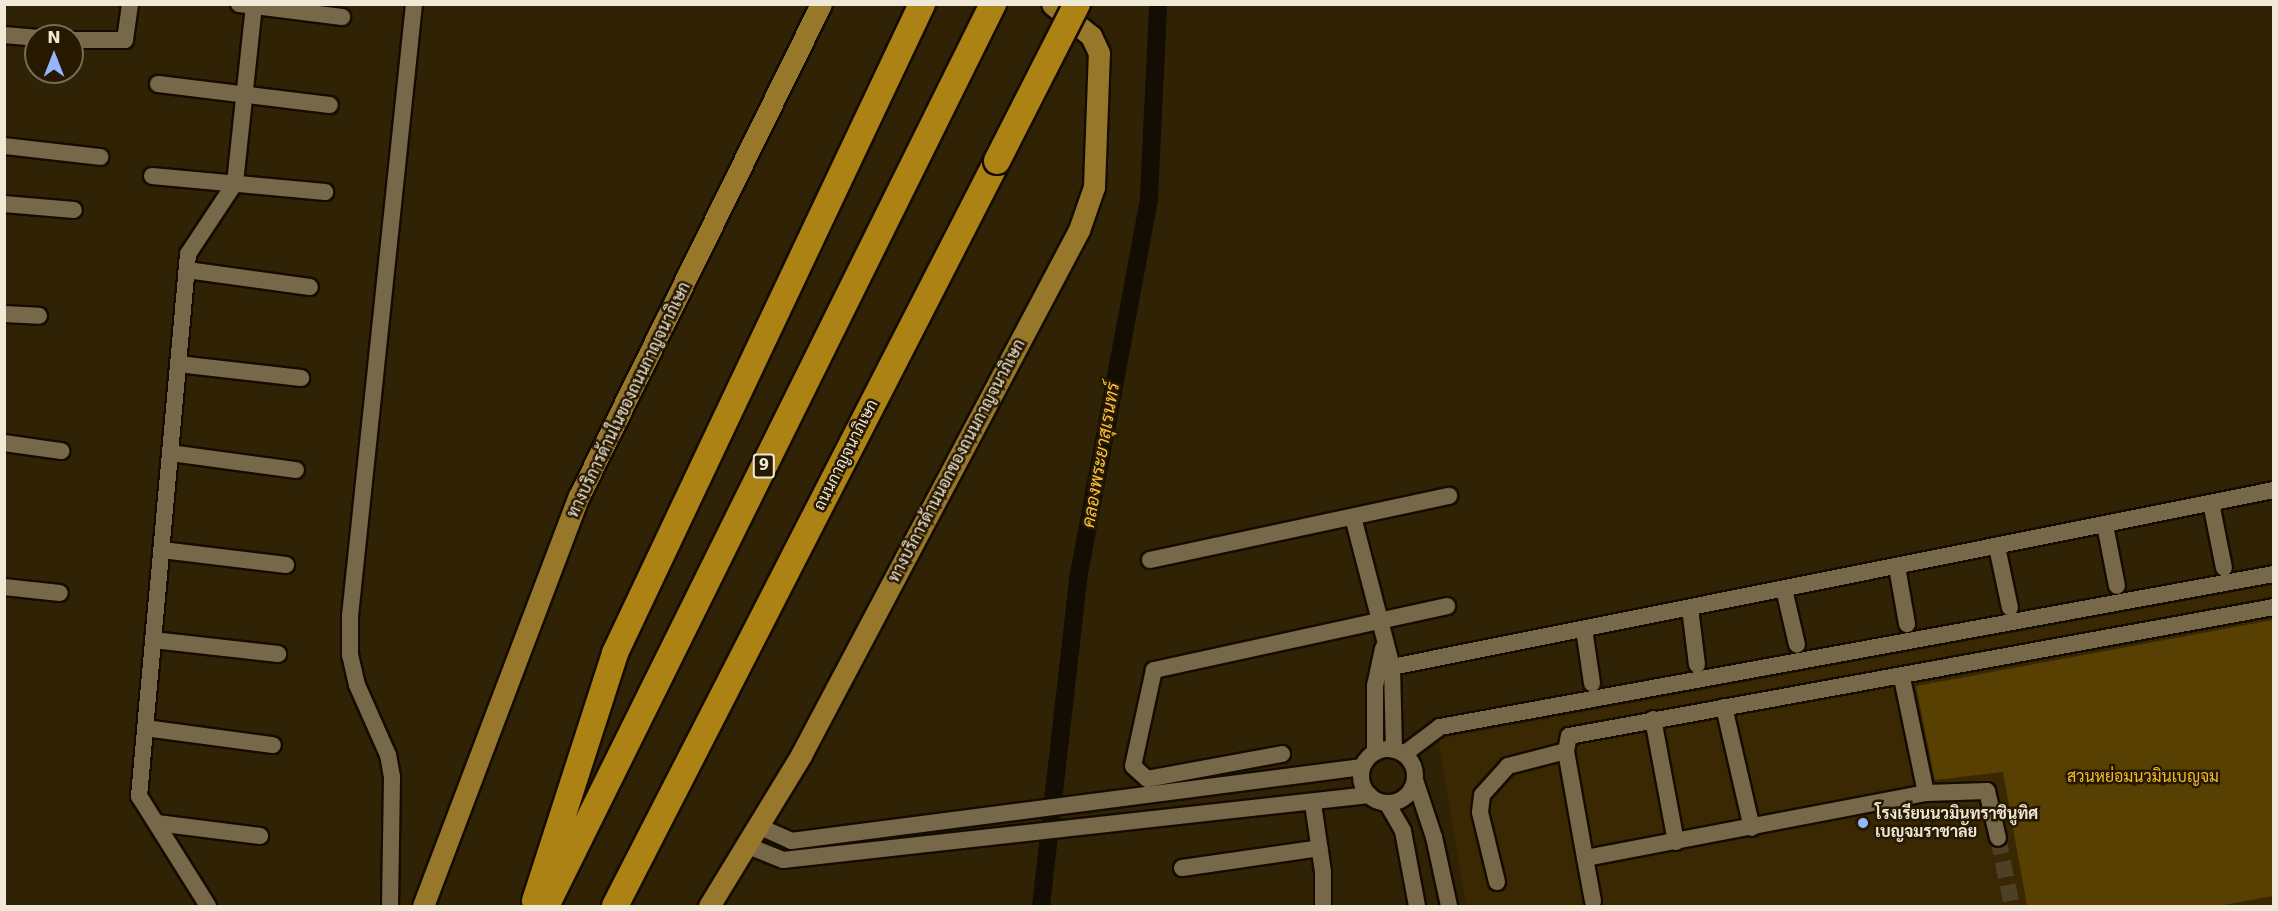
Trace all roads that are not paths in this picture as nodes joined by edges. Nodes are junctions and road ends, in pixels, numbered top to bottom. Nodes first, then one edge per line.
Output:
1 (130, 4) edge
2 (414, 4) edge
3 (821, 4) edge
4 (922, 4) edge
5 (1052, 4) edge
6 (1077, 4) edge
7 (249, 5) edge
8 (988, 15) edge
9 (342, 17) dead end
10 (4, 35) edge
11 (24, 37) edge
12 (84, 40) edge
13 (158, 84) dead end
14 (245, 95) junction
15 (330, 105) dead end
16 (4, 146) edge
17 (100, 158) dead end
18 (152, 176) dead end
19 (235, 183) junction
20 (325, 192) dead end
21 (4, 204) edge
22 (74, 210) dead end
23 (187, 270) junction
24 (310, 287) dead end
25 (4, 314) edge
26 (39, 316) dead end
27 (178, 364) junction
28 (301, 378) dead end
29 (4, 443) edge
30 (61, 451) dead end
31 (170, 453) junction
32 (296, 470) dead end
33 (2274, 490) edge
34 (1449, 496) dead end
35 (2211, 503) junction
36 (1353, 517) junction
37 (2105, 525) junction
38 (1997, 547) junction
39 (162, 550) junction
40 (1150, 560) dead end
41 (286, 565) dead end
42 (1897, 567) junction
43 (2224, 568) dead end
44 (2274, 574) edge
45 (2117, 586) dead end
46 (4, 587) edge
47 (1785, 589) junction
48 (60, 593) dead end
49 (1447, 606) dead end
50 (2274, 607) edge
51 (1690, 608) junction
52 (2010, 608) dead end
53 (1377, 621) junction
54 (1907, 624) dead end
55 (1584, 629) junction
56 (153, 639) junction
57 (1797, 645) dead end
58 (1383, 648) junction
59 (278, 654) dead end
60 (1697, 665) dead end
61 (1392, 667) junction
62 (1902, 678) junction
63 (1592, 683) dead end
64 (1724, 707) junction
65 (1653, 719) junction
66 (145, 728) junction
67 (273, 745) dead end
68 (1566, 751) junction
69 (1375, 752) junction
70 (1399, 752) junction
71 (1282, 754) dead end
72 (1362, 767) junction
73 (1415, 780) junction
74 (1926, 793) junction
75 (1173, 794) junction
76 (1369, 795) junction
77 (1387, 803) junction
78 (1313, 804) junction
79 (1175, 818) junction
80 (157, 823) junction
81 (929, 825) junction
82 (758, 826) junction
83 (1752, 828) junction
84 (260, 836) dead end
85 (1998, 838) tunnel mouth
86 (1676, 842) junction
87 (747, 845) junction
88 (930, 845) junction
89 (1320, 848) junction
90 (1585, 858) junction
91 (1182, 868) dead end
92 (1497, 882) dead end
93 (1593, 901) dead end
94 (208, 906) edge
95 (390, 906) edge
96 (423, 906) edge
97 (532, 906) edge
98 (546, 906) edge
99 (615, 906) edge
100 (709, 906) edge
101 (1323, 906) edge
102 (1417, 906) edge
103 (1449, 906) edge

1 - 12 street
2 - 95 street
3 - 96 main road, ทางบริการด้านในของถนนกาญจนาภิเษก
4 - 97 highway
5 - 82 main road, ทางบริการด้านนอกของถนนกาญจนาภิเษก
6 - 99 highway, ถนนกาญจนาภิเษก, bridge
7 - 9 street
7 - 14 street
8 - 98 highway, 9
10 - 11 street
13 - 14 street
14 - 15 street
14 - 19 street
16 - 17 street
18 - 19 street
19 - 20 street
19 - 23 street
21 - 22 street
23 - 24 street
23 - 27 street
25 - 26 street
27 - 28 street
27 - 31 street
29 - 30 street
31 - 32 street
31 - 39 street
33 - 35 street
34 - 36 street
35 - 37 street
35 - 43 street
36 - 40 street
36 - 53 street
37 - 38 street
37 - 45 street
38 - 42 street
38 - 52 street
39 - 41 street
39 - 56 street
42 - 47 street
42 - 54 street
44 - 70 street
46 - 48 street
47 - 51 street
47 - 57 street
49 - 53 street
50 - 62 street
51 - 55 street
51 - 60 street
53 - 58 street
53 - 71 street
55 - 61 street
55 - 63 street
56 - 59 street
56 - 66 street
58 - 61 street
58 - 69 street
61 - 70 street
62 - 64 street
62 - 74 street
64 - 65 street
64 - 83 street
65 - 68 street
65 - 86 street
66 - 67 street
66 - 80 street
68 - 90 street
68 - 92 street
69 - 70 street
69 - 72 street
70 - 73 street
72 - 75 street
72 - 76 street
73 - 77 street
73 - 103 street
74 - 83 street
74 - 85 street
75 - 79 street
75 - 81 street
76 - 77 street
76 - 78 street
77 - 102 street
78 - 79 street
78 - 89 street
79 - 88 street
80 - 84 street
80 - 94 street
81 - 82 street
81 - 88 street
82 - 87 main road, ทางบริการด้านนอกของถนนกาญจนาภิเษก
83 - 86 street
86 - 90 street
87 - 88 street
87 - 100 main road, ทางบริการด้านนอกของถนนกาญจนาภิเษก
89 - 91 street
89 - 101 street
90 - 93 street

